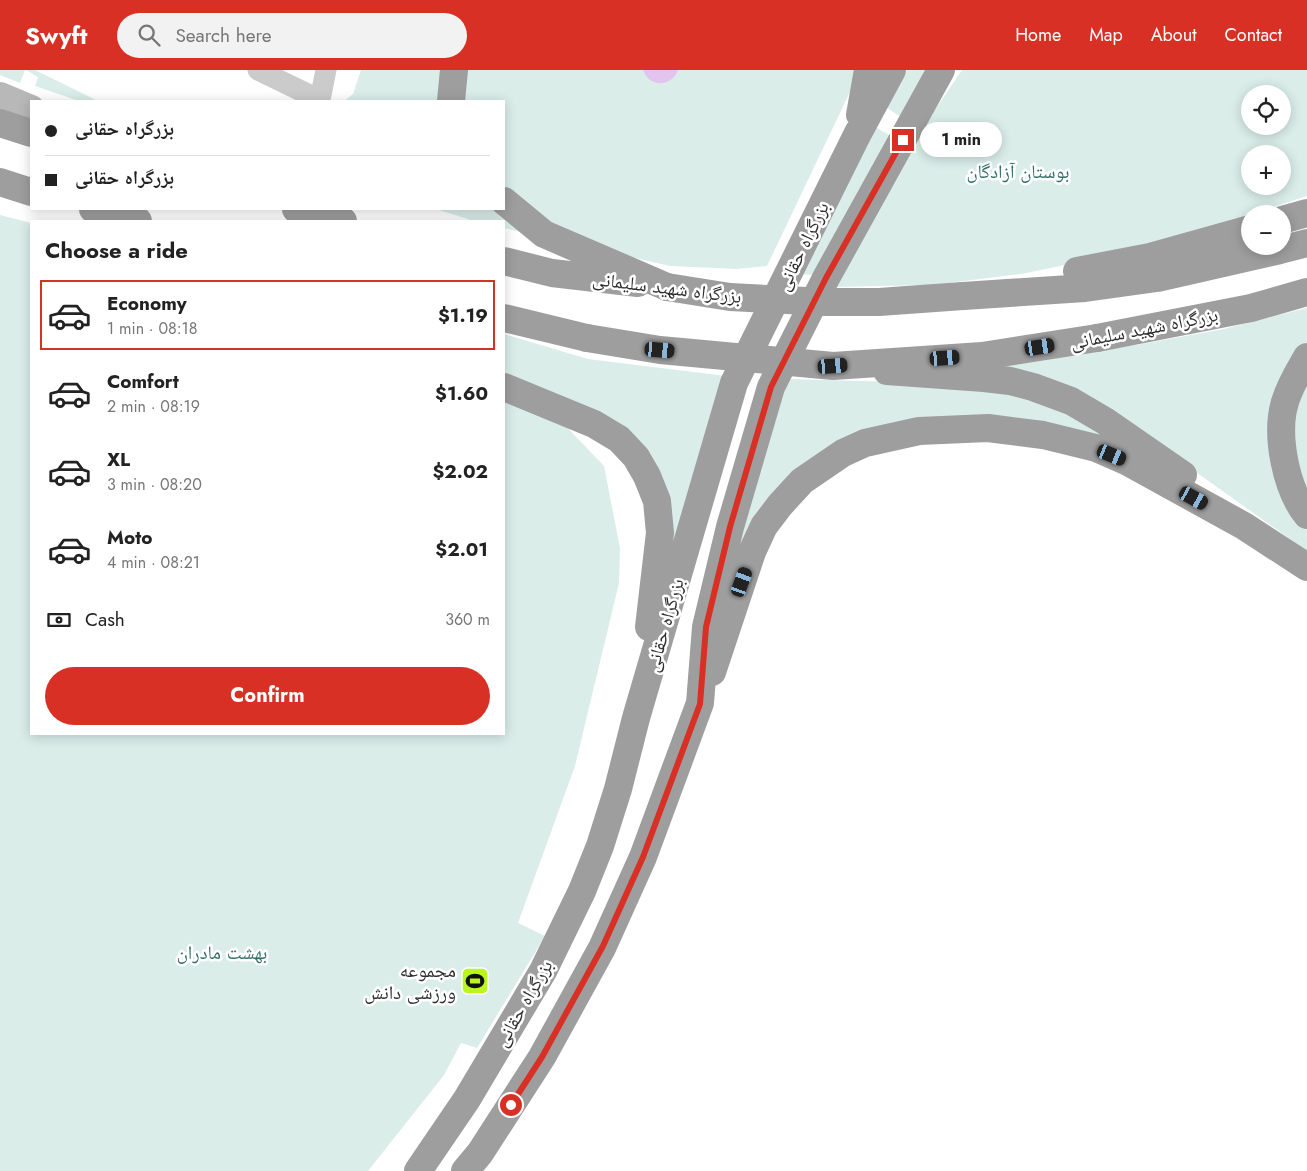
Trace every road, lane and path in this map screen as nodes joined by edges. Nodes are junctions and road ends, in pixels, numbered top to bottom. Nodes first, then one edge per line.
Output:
1 (258, 70) edge
2 (326, 70) edge
3 (454, 70) edge
4 (868, 70) edge
5 (892, 70) edge
6 (940, 70) edge
7 (948, 70) edge
8 (0, 96) edge
9 (451, 100) edge
10 (922, 105) junction
11 (30, 109) edge
12 (0, 123) edge
13 (30, 133) edge
14 (857, 135) junction
15 (0, 182) edge
16 (30, 192) edge
17 (505, 203) edge
18 (73, 210) edge
19 (97, 210) edge
20 (300, 210) edge
21 (1307, 213) edge
22 (1291, 217) edge
23 (97, 220) edge
24 (134, 220) edge
25 (339, 220) edge
26 (1241, 232) edge
27 (1307, 243) edge
28 (505, 262) edge
29 (667, 287) junction
30 (1307, 292) edge
31 (963, 296) junction
32 (505, 318) edge
33 (1307, 357) edge
34 (833, 366) junction
35 (505, 387) edge
36 (1307, 516) edge
37 (1244, 526) junction
38 (1307, 567) edge
39 (700, 704) junction
40 (636, 718) junction
41 (418, 1171) edge
42 (465, 1171) edge

1 - 2 street
3 - 9 highway
4 - 14 highway
5 - 14 highway, بزرگراه حقانی
6 - 10 highway, بزرگراه حقانی
7 - 10 highway
8 - 11 main road
10 - 39 highway, بزرگراه حقانی
12 - 13 highway
14 - 40 highway, بزرگراه حقانی
15 - 16 highway
17 - 29 highway
18 - 23 highway
19 - 24 highway
20 - 25 highway
21 - 22 highway
26 - 31 highway
27 - 31 highway, بزرگراه شهید سلیمانی
28 - 29 highway, بزرگراه شهید سلیمانی
29 - 31 highway, بزرگراه شهید سلیمانی, bridge
30 - 34 highway, بزرگراه شهید سلیمانی, bridge
32 - 34 highway, بزرگراه شهید سلیمانی, bridge
33 - 36 highway
34 - 37 highway
35 - 40 highway
37 - 38 highway
37 - 39 highway
39 - 42 highway, بزرگراه حقانی
40 - 41 highway, بزرگراه حقانی

